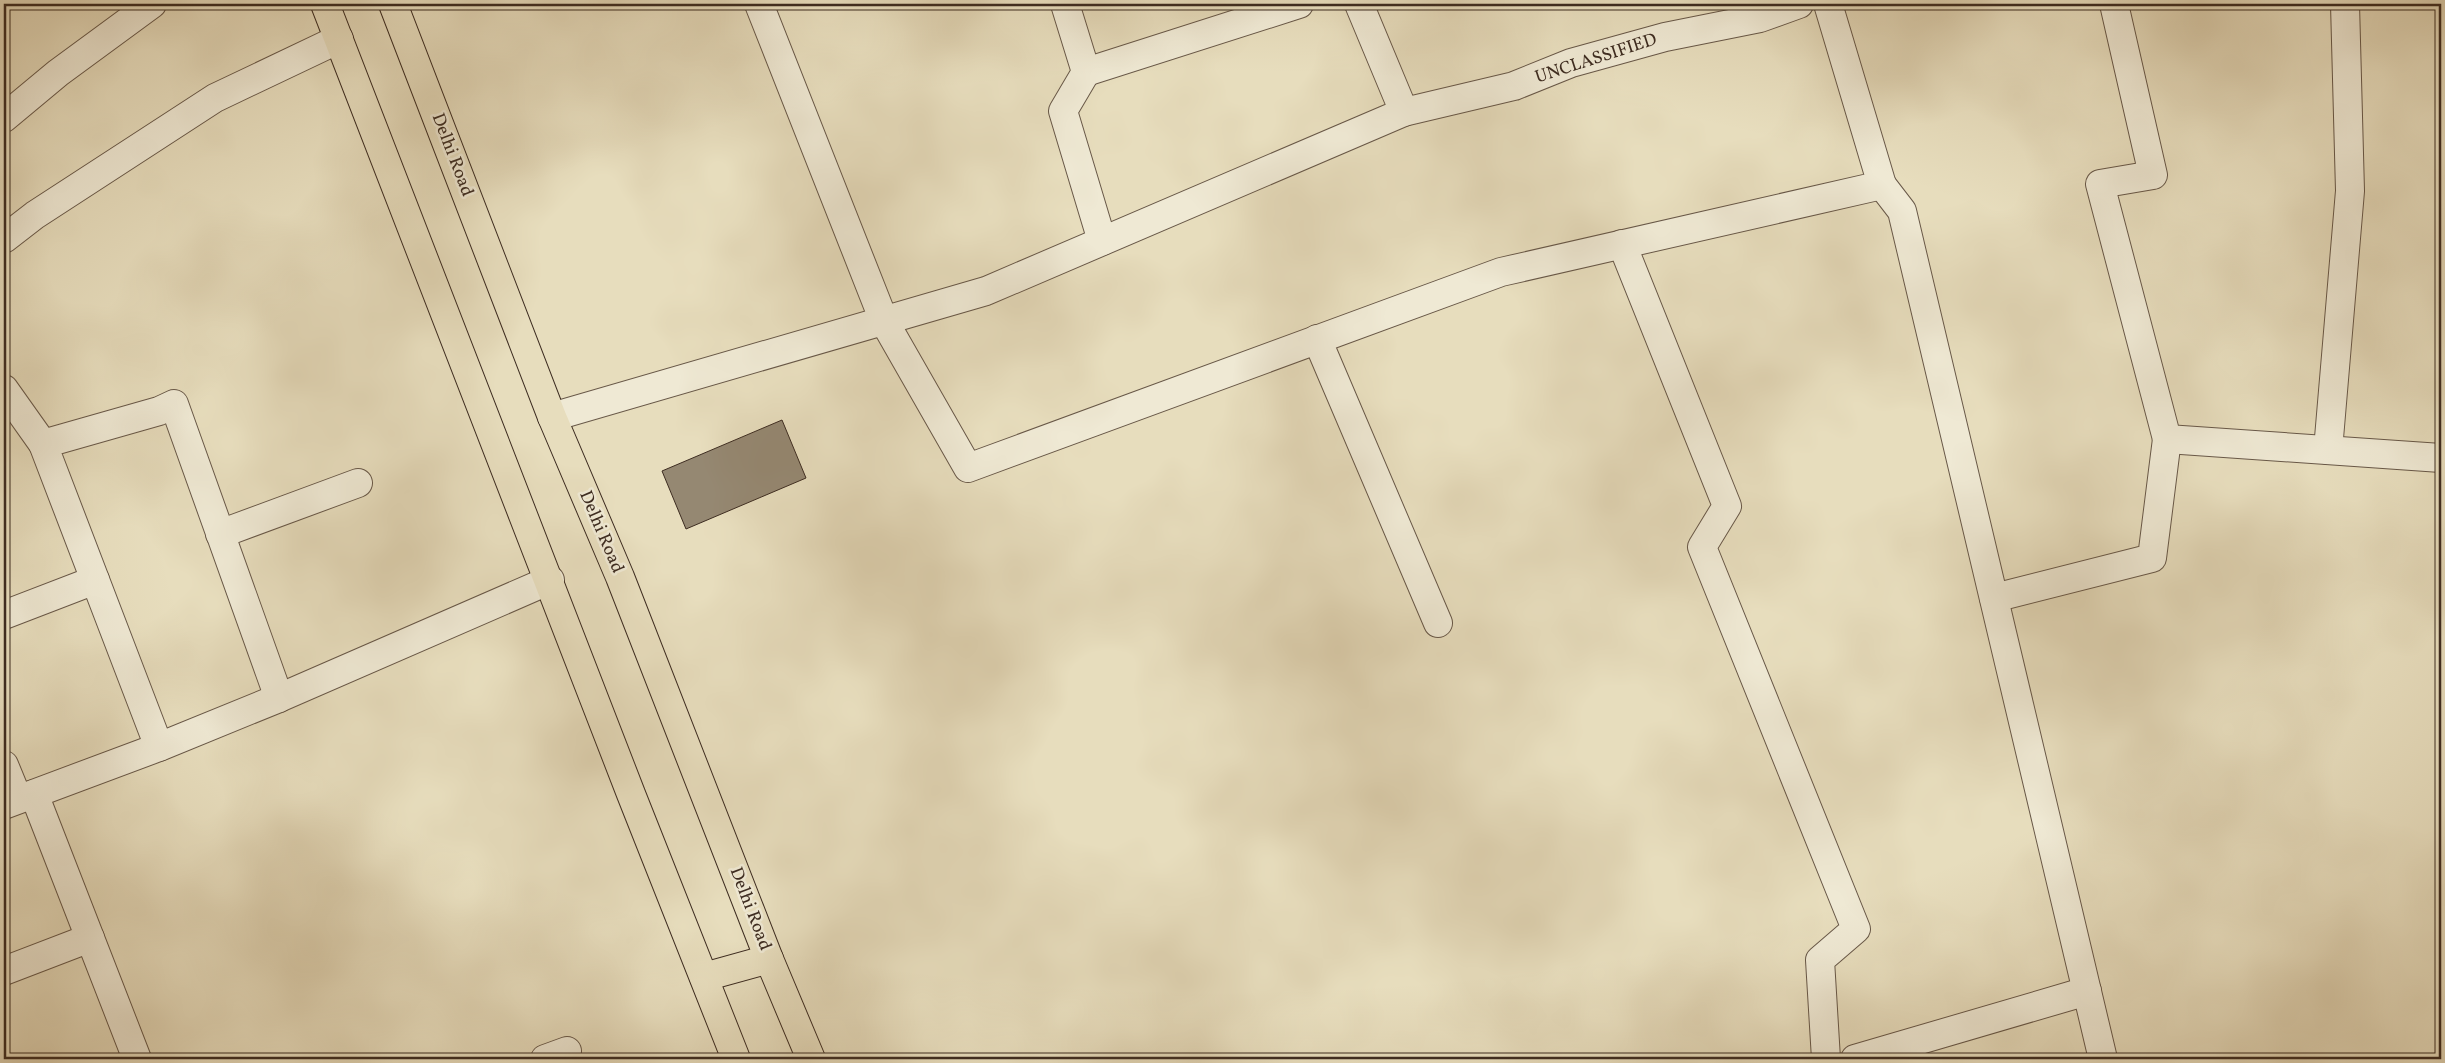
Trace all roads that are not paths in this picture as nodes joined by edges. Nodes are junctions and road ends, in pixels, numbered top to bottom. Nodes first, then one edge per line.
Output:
1 (152, 4) edge
2 (325, 4) edge
3 (393, 4) edge
4 (759, 4) edge
5 (1065, 4) edge
6 (1299, 4) edge
7 (1359, 4) edge
8 (1798, 4) edge
9 (1828, 4) edge
10 (2114, 4) edge
11 (2346, 4) edge
12 (339, 39) junction
13 (1086, 72) junction
14 (1404, 112) junction
15 (4, 118) edge
16 (1882, 186) junction
17 (4, 239) edge
18 (1102, 241) junction
19 (1622, 244) junction
20 (884, 321) junction
21 (1317, 339) junction
22 (4, 389) edge
23 (552, 417) junction
24 (2167, 438) junction
25 (43, 444) junction
26 (2328, 450) junction
27 (2441, 458) edge
28 (358, 484) dead end
29 (220, 534) junction
30 (95, 580) junction
31 (550, 580) junction
32 (1994, 598) junction
33 (4, 615) edge
34 (1438, 623) dead end
35 (279, 698) junction
36 (158, 747) junction
37 (4, 765) edge
38 (18, 799) edge
39 (90, 938) junction
40 (769, 959) junction
41 (4, 971) edge
42 (704, 977) junction
43 (2087, 991) junction
44 (137, 1059) edge
45 (736, 1059) edge
46 (811, 1059) edge
47 (1826, 1059) edge
48 (1855, 1059) edge
49 (2103, 1059) edge

1 - 15 street
2 - 12 main road
3 - 23 main road, Delhi Road
4 - 20 street
5 - 13 street
6 - 13 street
7 - 14 street
8 - 14 street, UNCLASSIFIED
9 - 16 street
10 - 24 street
11 - 26 street
12 - 17 street
12 - 31 main road
13 - 18 street
14 - 18 street, UNCLASSIFIED
16 - 19 street
16 - 32 street
18 - 20 street, UNCLASSIFIED
19 - 21 street
19 - 47 street
20 - 21 street
20 - 23 street, UNCLASSIFIED
21 - 34 street
22 - 25 street
23 - 40 main road, Delhi Road
24 - 26 street
24 - 32 street
25 - 29 street
25 - 30 street
26 - 27 street
28 - 29 street
29 - 35 street
30 - 33 street
30 - 36 street
31 - 35 street
31 - 42 main road
32 - 43 street
35 - 36 street
36 - 38 street
37 - 38 street
38 - 39 street
39 - 41 street
39 - 44 street
40 - 42 main road
40 - 46 main road, Delhi Road
42 - 45 main road
43 - 48 street
43 - 49 street

